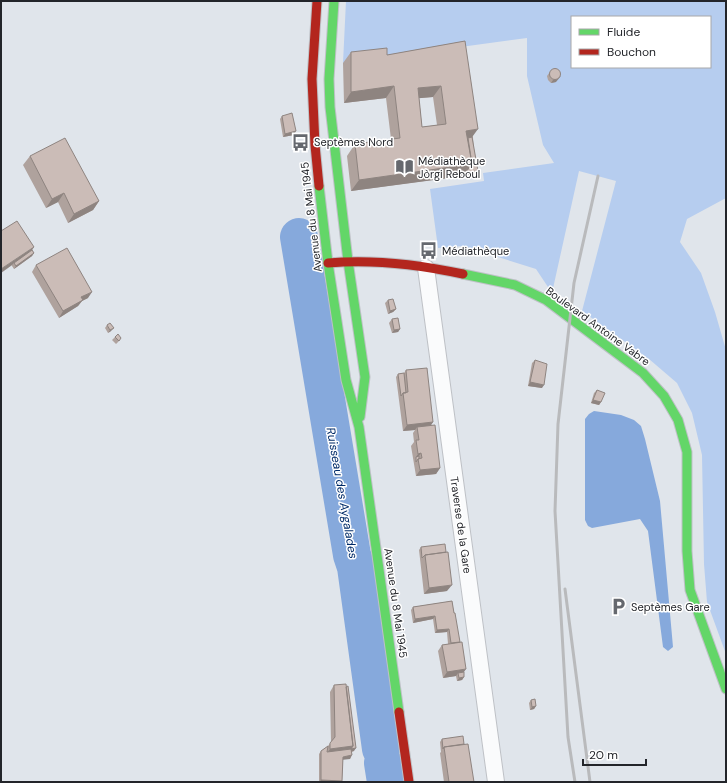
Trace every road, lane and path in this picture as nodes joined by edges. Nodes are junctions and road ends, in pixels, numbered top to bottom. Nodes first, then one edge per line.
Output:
1 (317, 1) edge
2 (334, 1) edge
3 (348, 261) junction
4 (328, 263) junction
5 (426, 268) junction
6 (359, 427) junction
7 (726, 689) edge
8 (408, 782) edge
9 (496, 782) edge

1 - 4 main road, Avenue du 8 Mai 1945
2 - 3 main road, Avenue du 8 Mai 1945
3 - 4 main road, Boulevard Antoine Vabre
3 - 5 main road, Boulevard Antoine Vabre
3 - 6 main road, Avenue du 8 Mai 1945
4 - 6 main road, Avenue du 8 Mai 1945
5 - 7 main road, Boulevard Antoine Vabre
5 - 9 street, Traverse de la Gare
6 - 8 main road, Avenue du 8 Mai 1945

